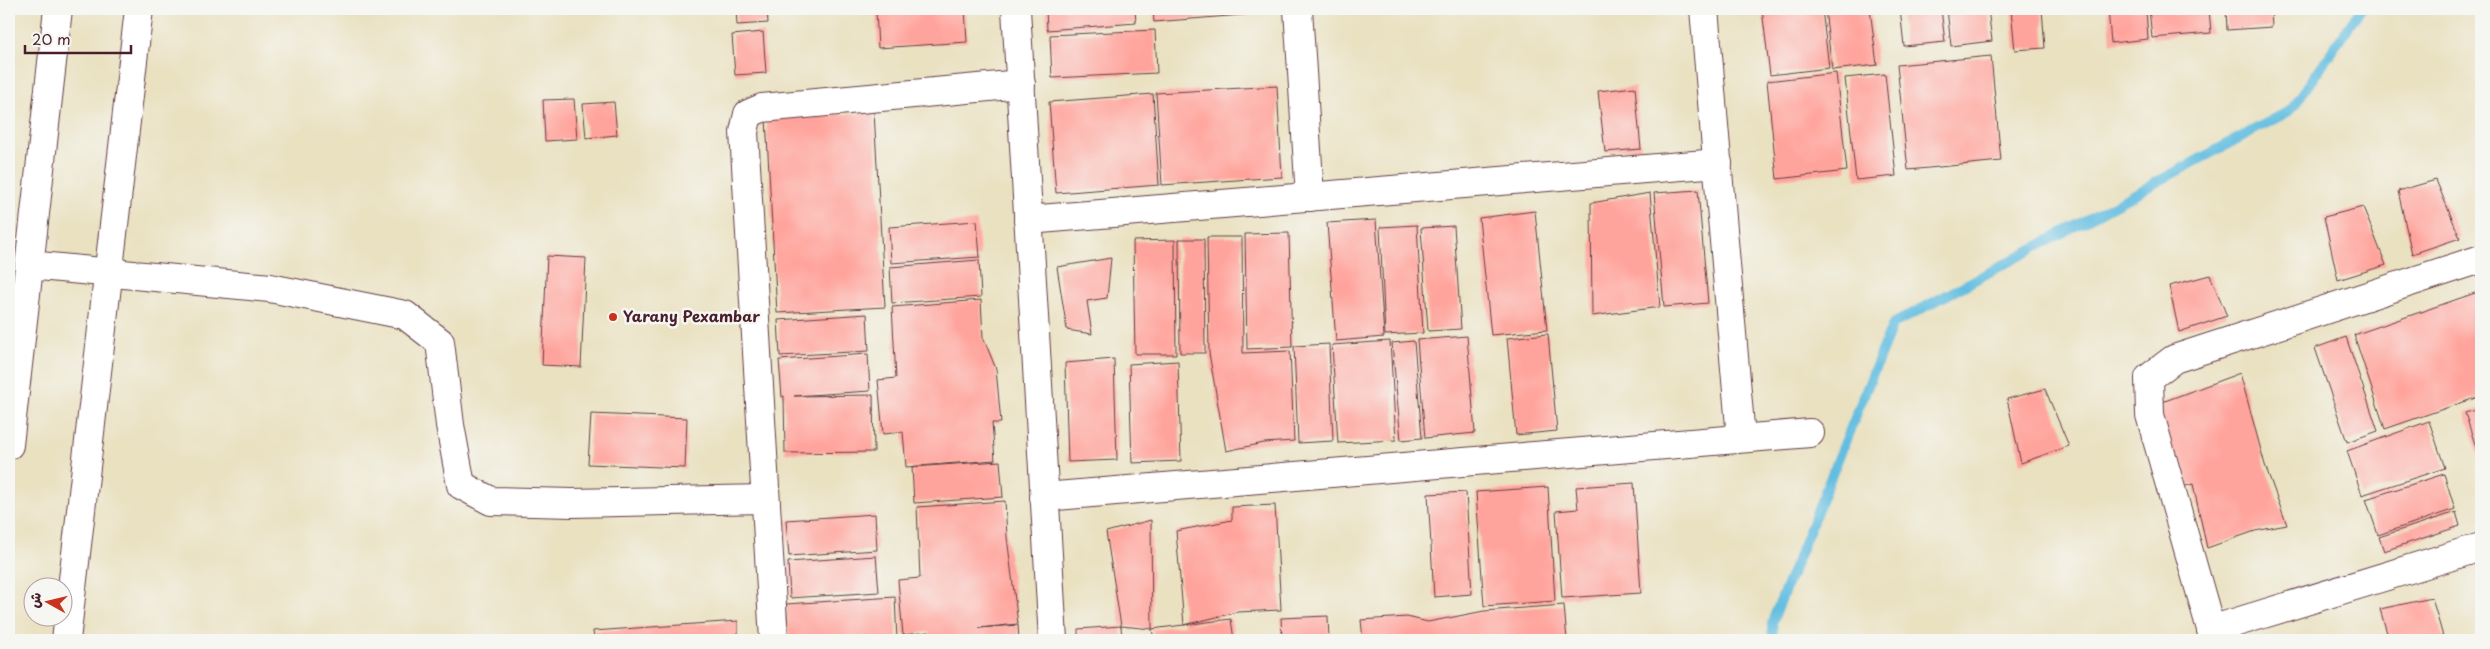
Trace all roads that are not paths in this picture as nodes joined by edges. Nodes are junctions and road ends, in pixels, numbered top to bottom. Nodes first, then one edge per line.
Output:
1 (58, 9) edge
2 (139, 9) edge
3 (1016, 9) edge
4 (1298, 9) edge
5 (1704, 9) edge
6 (1021, 84) junction
7 (1718, 163) junction
8 (1310, 197) junction
9 (1028, 220) junction
10 (2481, 260) edge
11 (29, 265) junction
12 (109, 272) junction
13 (1810, 433) dead end
14 (1741, 438) junction
15 (9, 445) edge
16 (1044, 497) junction
17 (766, 499) junction
18 (2481, 547) edge
19 (2212, 635) edge
20 (66, 640) edge
21 (774, 640) edge
22 (1053, 640) edge

1 - 11 street
2 - 12 street
3 - 6 street
4 - 8 street
5 - 7 street
6 - 9 street
6 - 17 street
7 - 8 street
7 - 14 street
8 - 9 street
9 - 16 street
10 - 19 street
11 - 12 street
11 - 15 street
12 - 17 street
12 - 20 street
13 - 14 street
14 - 16 street
16 - 22 street
17 - 21 street
18 - 19 street

